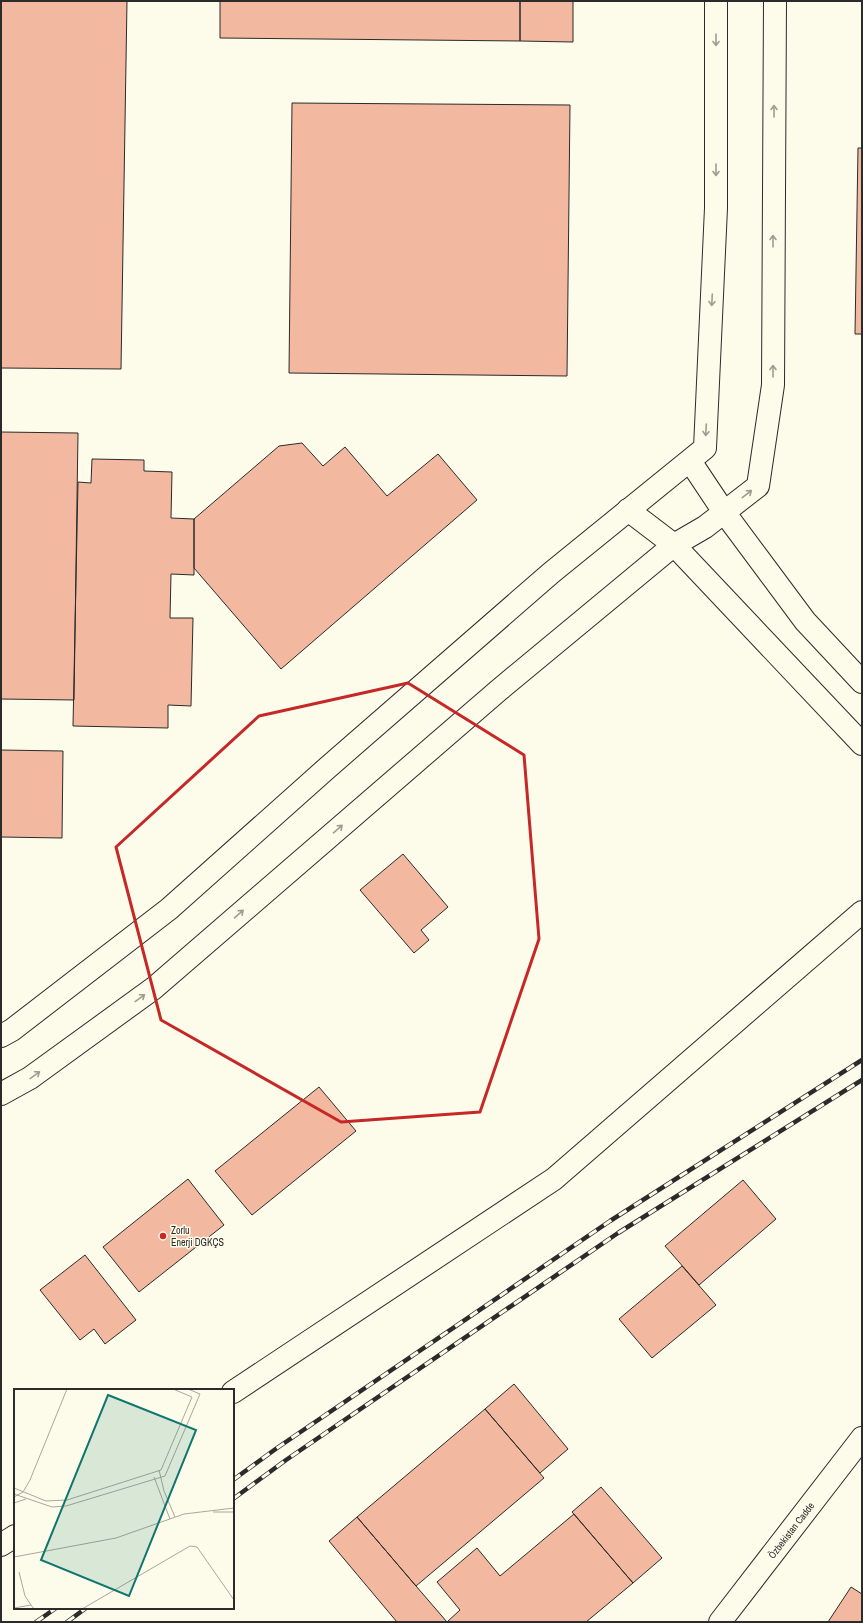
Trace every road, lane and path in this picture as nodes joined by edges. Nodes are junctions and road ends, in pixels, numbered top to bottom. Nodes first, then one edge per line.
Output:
1 (716, 1) edge
2 (775, 1) edge
3 (690, 461) junction
4 (628, 510) junction
5 (724, 512) junction
6 (674, 545) junction
7 (862, 682) edge
8 (862, 744) edge
9 (862, 912) edge
10 (1, 1036) edge
11 (1, 1094) edge
12 (234, 1391) edge
13 (862, 1438) edge
14 (14, 1537) edge
15 (1, 1545) edge
16 (720, 1622) edge

1 -> 3 street
5 -> 2 street
3 - 4 street
3 - 5 street
4 - 6 street
4 - 10 street
5 - 6 street
5 - 7 street
6 - 8 street
11 -> 6 street
9 - 12 street
13 - 16 street, Özbekistan Cadde
14 - 15 street

